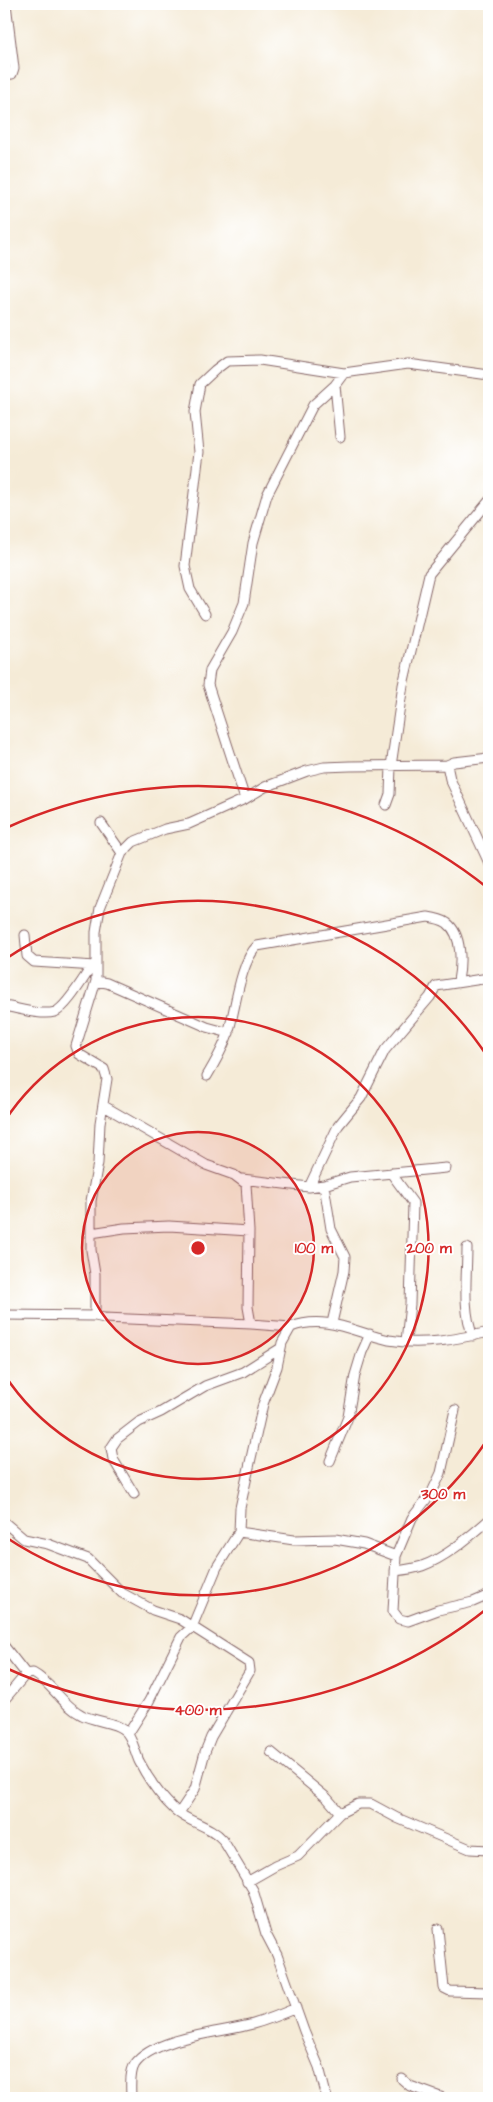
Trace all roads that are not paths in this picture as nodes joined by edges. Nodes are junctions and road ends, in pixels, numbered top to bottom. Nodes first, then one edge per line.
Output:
1 (6, 4) edge
2 (4, 75) edge
3 (344, 373) junction
4 (489, 375) edge
5 (335, 384) junction
6 (340, 436) dead end
7 (489, 501) edge
8 (206, 614) dead end
9 (489, 758) edge
10 (448, 765) junction
11 (391, 766) junction
12 (245, 799) junction
13 (386, 805) dead end
14 (101, 823) dead end
15 (122, 853) junction
16 (489, 863) edge
17 (25, 936) dead end
18 (94, 966) junction
19 (489, 978) edge
20 (96, 981) junction
21 (458, 982) junction
22 (4, 1006) edge
23 (229, 1033) junction
24 (207, 1076) dead end
25 (104, 1106) junction
26 (446, 1168) dead end
27 (391, 1173) junction
28 (242, 1180) junction
29 (324, 1185) junction
30 (309, 1187) junction
31 (249, 1231) junction
32 (91, 1233) junction
33 (467, 1248) dead end
34 (4, 1315) edge
35 (95, 1316) junction
36 (251, 1324) junction
37 (332, 1324) junction
38 (291, 1327) junction
39 (489, 1332) edge
40 (370, 1334) junction
41 (473, 1336) junction
42 (406, 1341) junction
43 (281, 1348) junction
44 (455, 1410) dead end
45 (330, 1461) dead end
46 (134, 1494) dead end
47 (489, 1520) edge
48 (4, 1522) edge
49 (239, 1532) junction
50 (396, 1556) junction
51 (395, 1572) junction
52 (489, 1595) edge
53 (192, 1627) junction
54 (4, 1646) edge
55 (26, 1674) junction
56 (4, 1700) edge
57 (128, 1734) junction
58 (271, 1752) dead end
59 (179, 1813) junction
60 (340, 1813) junction
61 (489, 1850) edge
62 (247, 1882) junction
63 (438, 1929) dead end
64 (489, 1992) edge
65 (296, 2008) junction
66 (402, 2079) dead end
67 (131, 2098) edge
68 (327, 2098) edge
69 (443, 2098) edge

1 - 2 street
3 - 4 street
3 - 5 street
3 - 8 street
5 - 6 street
5 - 12 street
7 - 11 street
9 - 10 street
10 - 11 street
10 - 16 street
11 - 12 street
11 - 13 street
12 - 15 street
14 - 15 street
15 - 18 street
17 - 18 street
18 - 20 street
18 - 22 street
19 - 21 street
20 - 23 street
20 - 25 street
21 - 23 street
21 - 30 street
23 - 24 street
25 - 28 street
25 - 32 street
26 - 27 street
27 - 29 street
27 - 42 street
28 - 30 street
28 - 31 street
29 - 30 street
29 - 37 street
31 - 32 street
31 - 36 street
32 - 35 street
33 - 41 street
34 - 35 street
35 - 36 street
36 - 38 street
37 - 38 street
37 - 40 street
38 - 43 street
39 - 41 street
40 - 42 street
40 - 45 street
41 - 42 street
43 - 46 street
43 - 49 street
44 - 50 street
47 - 51 street
48 - 53 street
49 - 50 street
49 - 53 street
50 - 51 street
51 - 52 street
53 - 57 street
53 - 59 street
54 - 55 street
55 - 56 street
55 - 57 street
57 - 59 street
58 - 60 street
59 - 62 street
60 - 61 street
60 - 62 street
62 - 65 street
63 - 64 street
65 - 67 street
65 - 68 street
66 - 69 street

